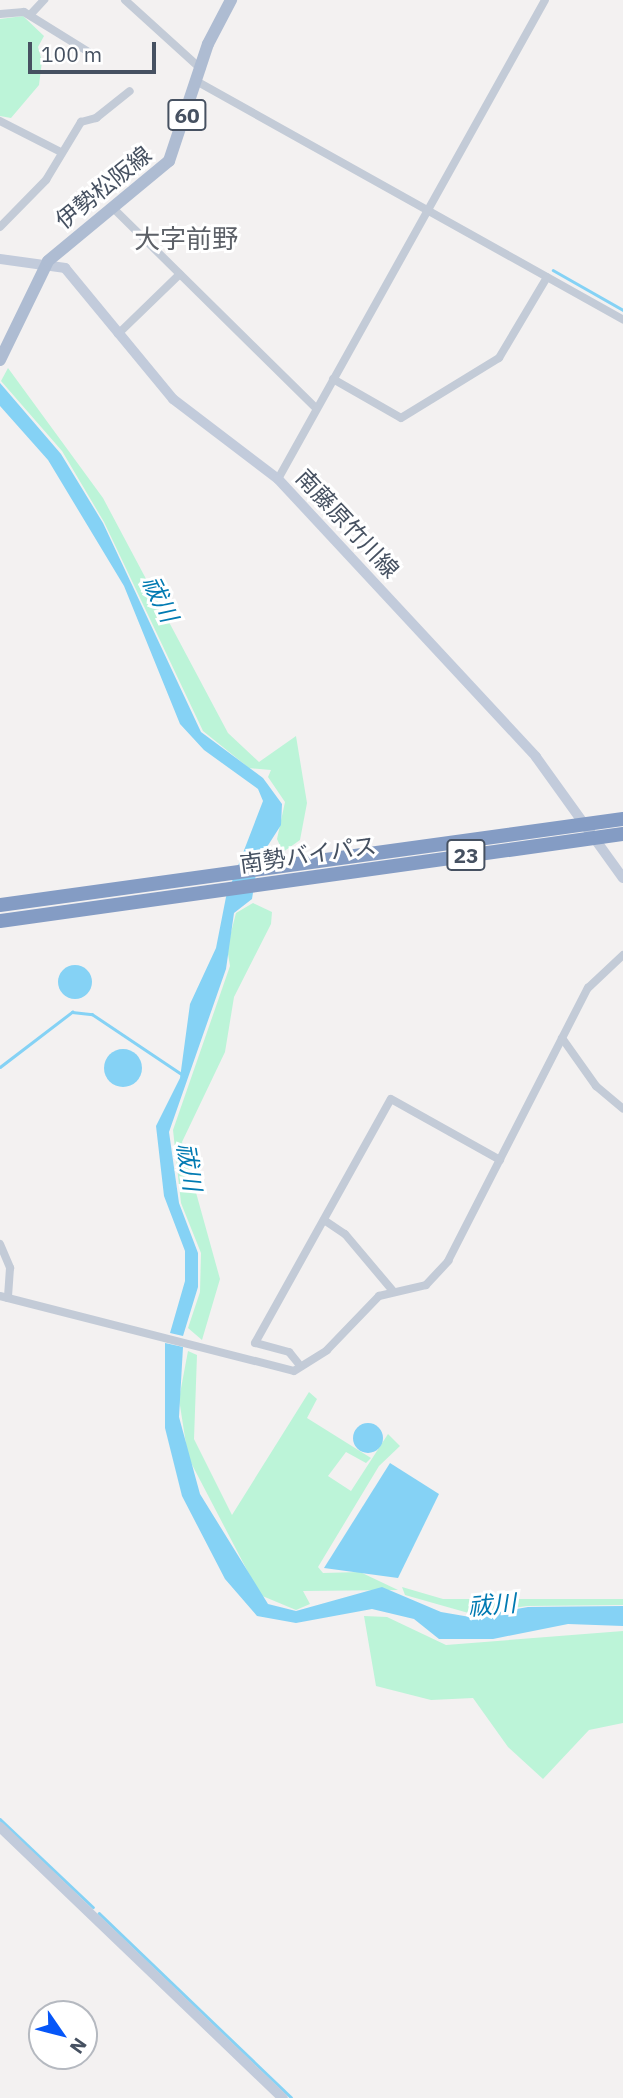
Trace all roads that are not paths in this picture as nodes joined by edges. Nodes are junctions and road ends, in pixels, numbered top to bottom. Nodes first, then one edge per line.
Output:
1 (44, 0) edge
2 (125, 0) edge
3 (231, 0) edge
4 (545, 0) edge
5 (0, 14) edge
6 (30, 15) junction
7 (92, 54) dead end
8 (199, 75) junction
9 (130, 91) dead end
10 (0, 121) edge
11 (59, 151) junction
12 (114, 209) junction
13 (427, 210) junction
14 (0, 227) edge
15 (0, 259) edge
16 (44, 266) junction
17 (180, 274) junction
18 (547, 277) junction
19 (623, 320) edge
20 (118, 334) junction
21 (0, 360) edge
22 (332, 379) junction
23 (316, 408) junction
24 (278, 479) junction
25 (623, 819) edge
26 (586, 824) junction
27 (623, 834) edge
28 (597, 838) junction
29 (310, 870) junction
30 (623, 878) edge
31 (163, 891) junction
32 (0, 905) edge
33 (0, 921) edge
34 (623, 955) edge
35 (562, 1038) junction
36 (623, 1109) edge
37 (500, 1160) junction
38 (324, 1220) junction
39 (0, 1244) edge
40 (393, 1291) junction
41 (4, 1297) edge
42 (299, 1363) junction
43 (0, 1827) edge
44 (283, 2098) edge

1 - 6 street
2 - 8 street
3 - 8 main road, 伊勢松阪線 / 60
4 - 13 street
5 - 6 street
6 - 7 street
8 - 12 main road, 伊勢松阪線 / 60
8 - 13 street
9 - 11 street
10 - 11 street
11 - 14 street
12 - 16 main road, 伊勢松阪線 / 60
12 - 17 street
13 - 18 street
13 - 22 street
15 - 16 main road, 南藤原竹川線
16 - 20 main road, 南藤原竹川線
16 - 21 main road, 伊勢松阪線 / 60
17 - 20 street
17 - 23 street
18 - 19 street
18 - 22 street
20 - 24 main road, 南藤原竹川線
22 - 23 street
23 - 24 street
24 - 26 main road, 南藤原竹川線
25 - 26 highway, 南勢バイパス / 23
26 - 28 main road, 南藤原竹川線
26 - 29 highway, 南勢バイパス / 23
27 - 28 highway, 南勢バイパス / 23
28 - 29 highway, 南勢バイパス / 23
28 - 30 main road, 南藤原竹川線
29 - 31 highway, 南勢バイパス / 23
31 - 32 highway, 南勢バイパス / 23
31 - 33 highway, 南勢バイパス / 23
34 - 35 street
35 - 36 street
35 - 37 street
37 - 38 street
37 - 40 street
38 - 40 street
38 - 42 street
39 - 41 street
40 - 42 street
41 - 42 street
43 - 44 main road

